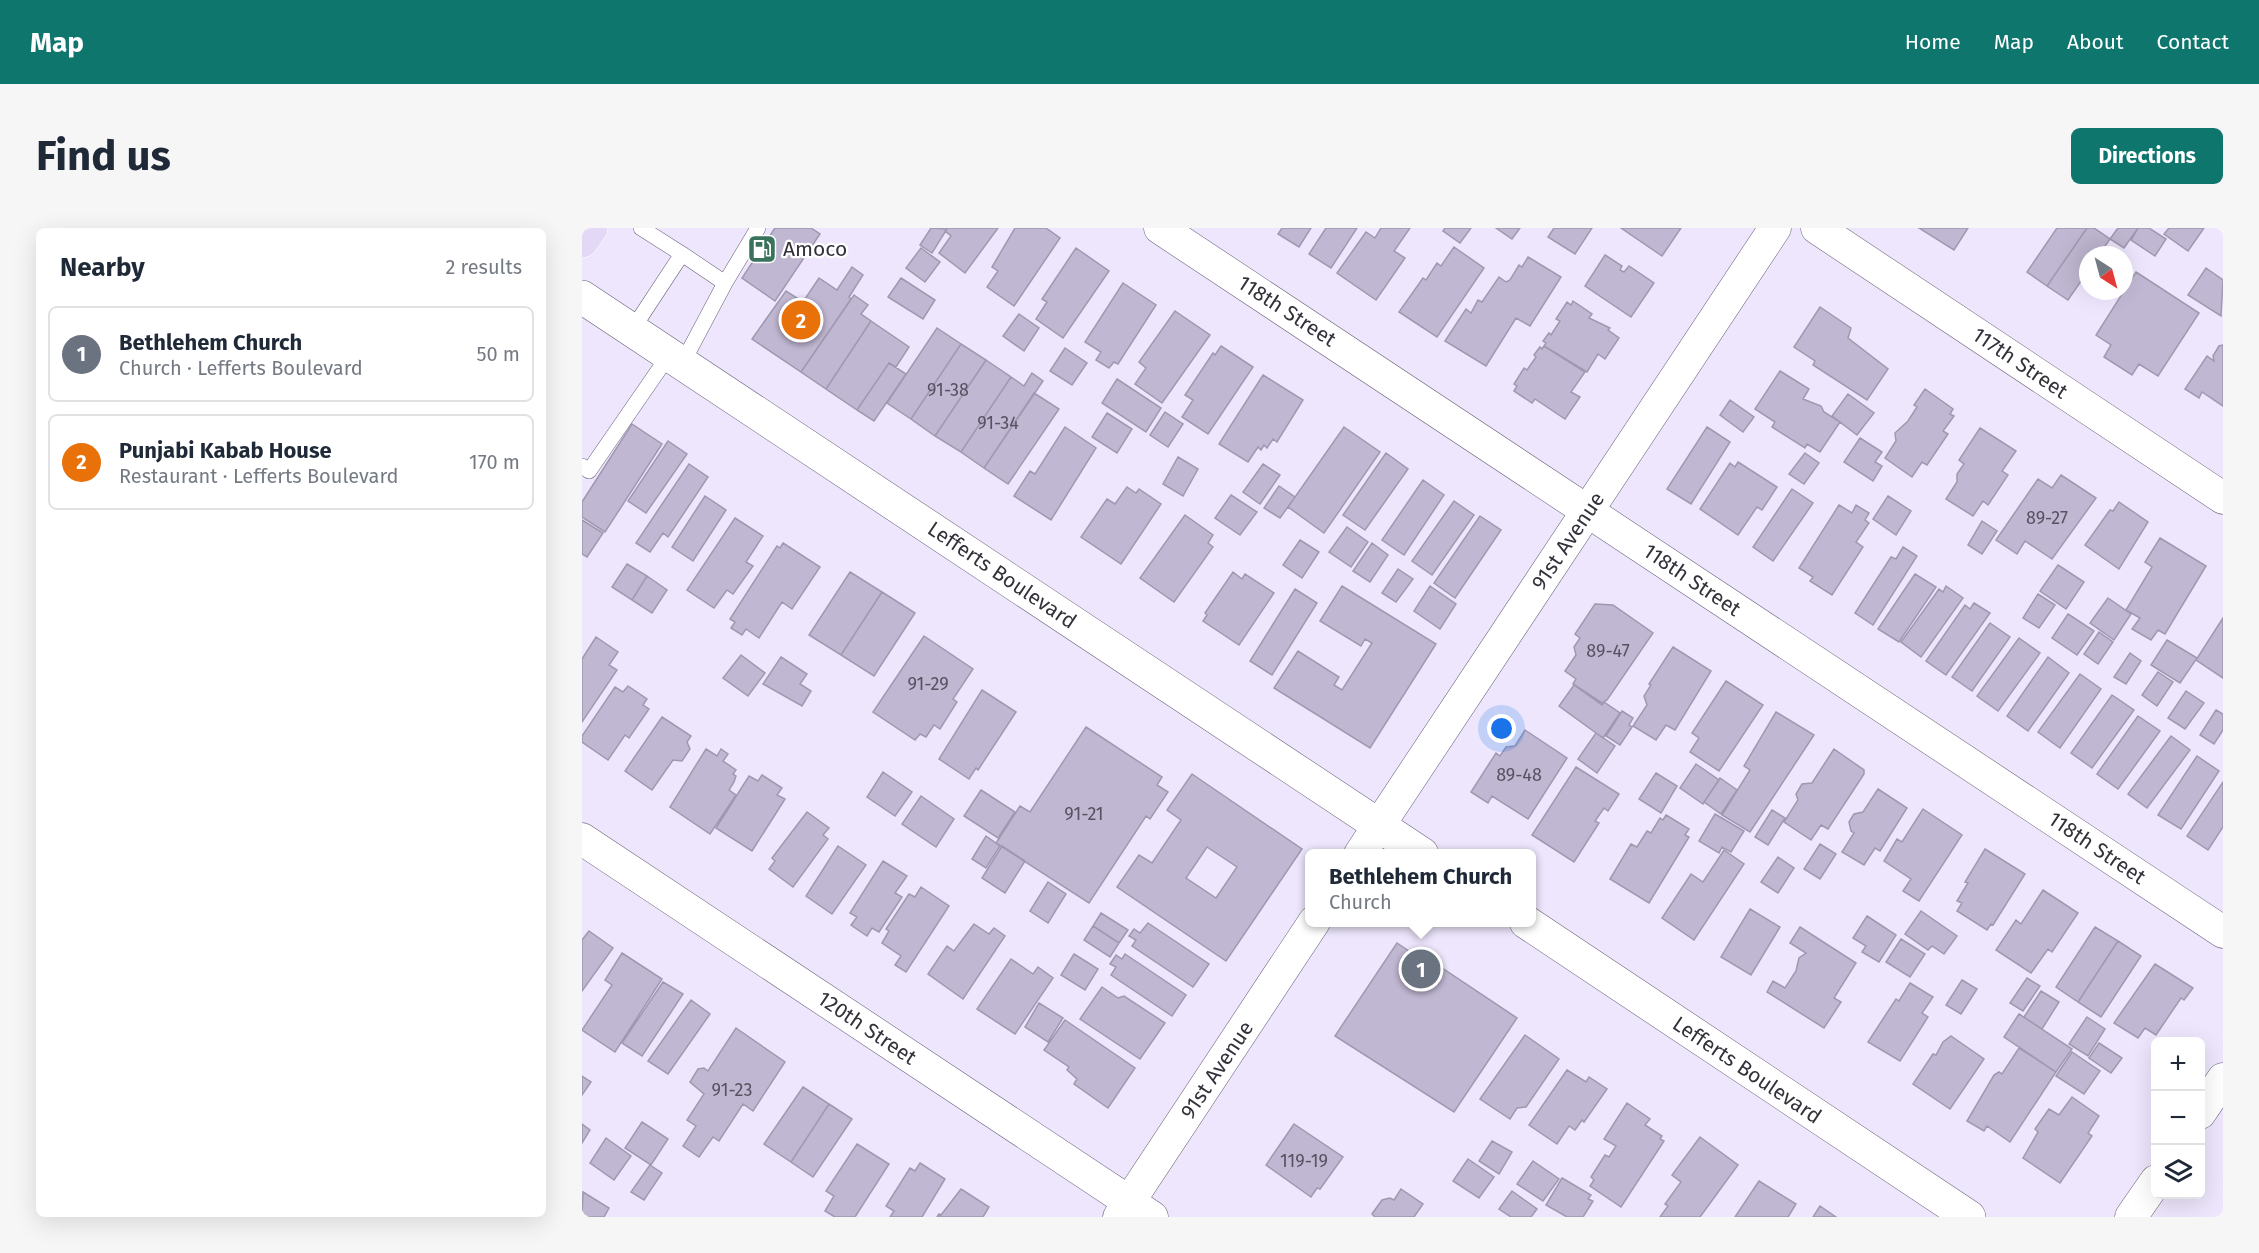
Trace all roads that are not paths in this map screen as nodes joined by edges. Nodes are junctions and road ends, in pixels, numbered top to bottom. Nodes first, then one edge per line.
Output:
1 (591, 228) edge
2 (758, 228) edge
3 (1160, 228) edge
4 (1775, 228) edge
5 (1817, 228) edge
6 (651, 231) edge
7 (582, 241) edge
8 (682, 254) junction
9 (725, 283) junction
10 (582, 297) edge
11 (632, 330) junction
12 (676, 359) junction
13 (582, 466) edge
14 (2223, 498) edge
15 (1588, 511) junction
16 (1379, 825) junction
17 (582, 839) edge
18 (1363, 849) edge
19 (1415, 849) edge
20 (1311, 927) edge
21 (1534, 927) edge
22 (2223, 932) edge
23 (2223, 1079) edge
24 (2205, 1106) edge
25 (2151, 1187) edge
26 (1133, 1212) edge
27 (1969, 1217) edge
28 (2131, 1217) edge

1 - 7 main road
2 - 9 lane
3 - 15 street, 118th Street
4 - 15 street, 91st Avenue
5 - 14 street, 117th Street
6 - 8 lane
8 - 9 lane
8 - 11 lane
9 - 12 lane
10 - 11 street, Lefferts Boulevard
11 - 12 street, Lefferts Boulevard
12 - 13 lane
12 - 16 street, Lefferts Boulevard
15 - 16 street, 91st Avenue
15 - 22 street, 118th Street
16 - 18 street, 91st Avenue
16 - 19 street, Lefferts Boulevard
17 - 26 street, 120th Street
20 - 26 street, 91st Avenue
21 - 27 street, Lefferts Boulevard
23 - 24 street
25 - 28 street

